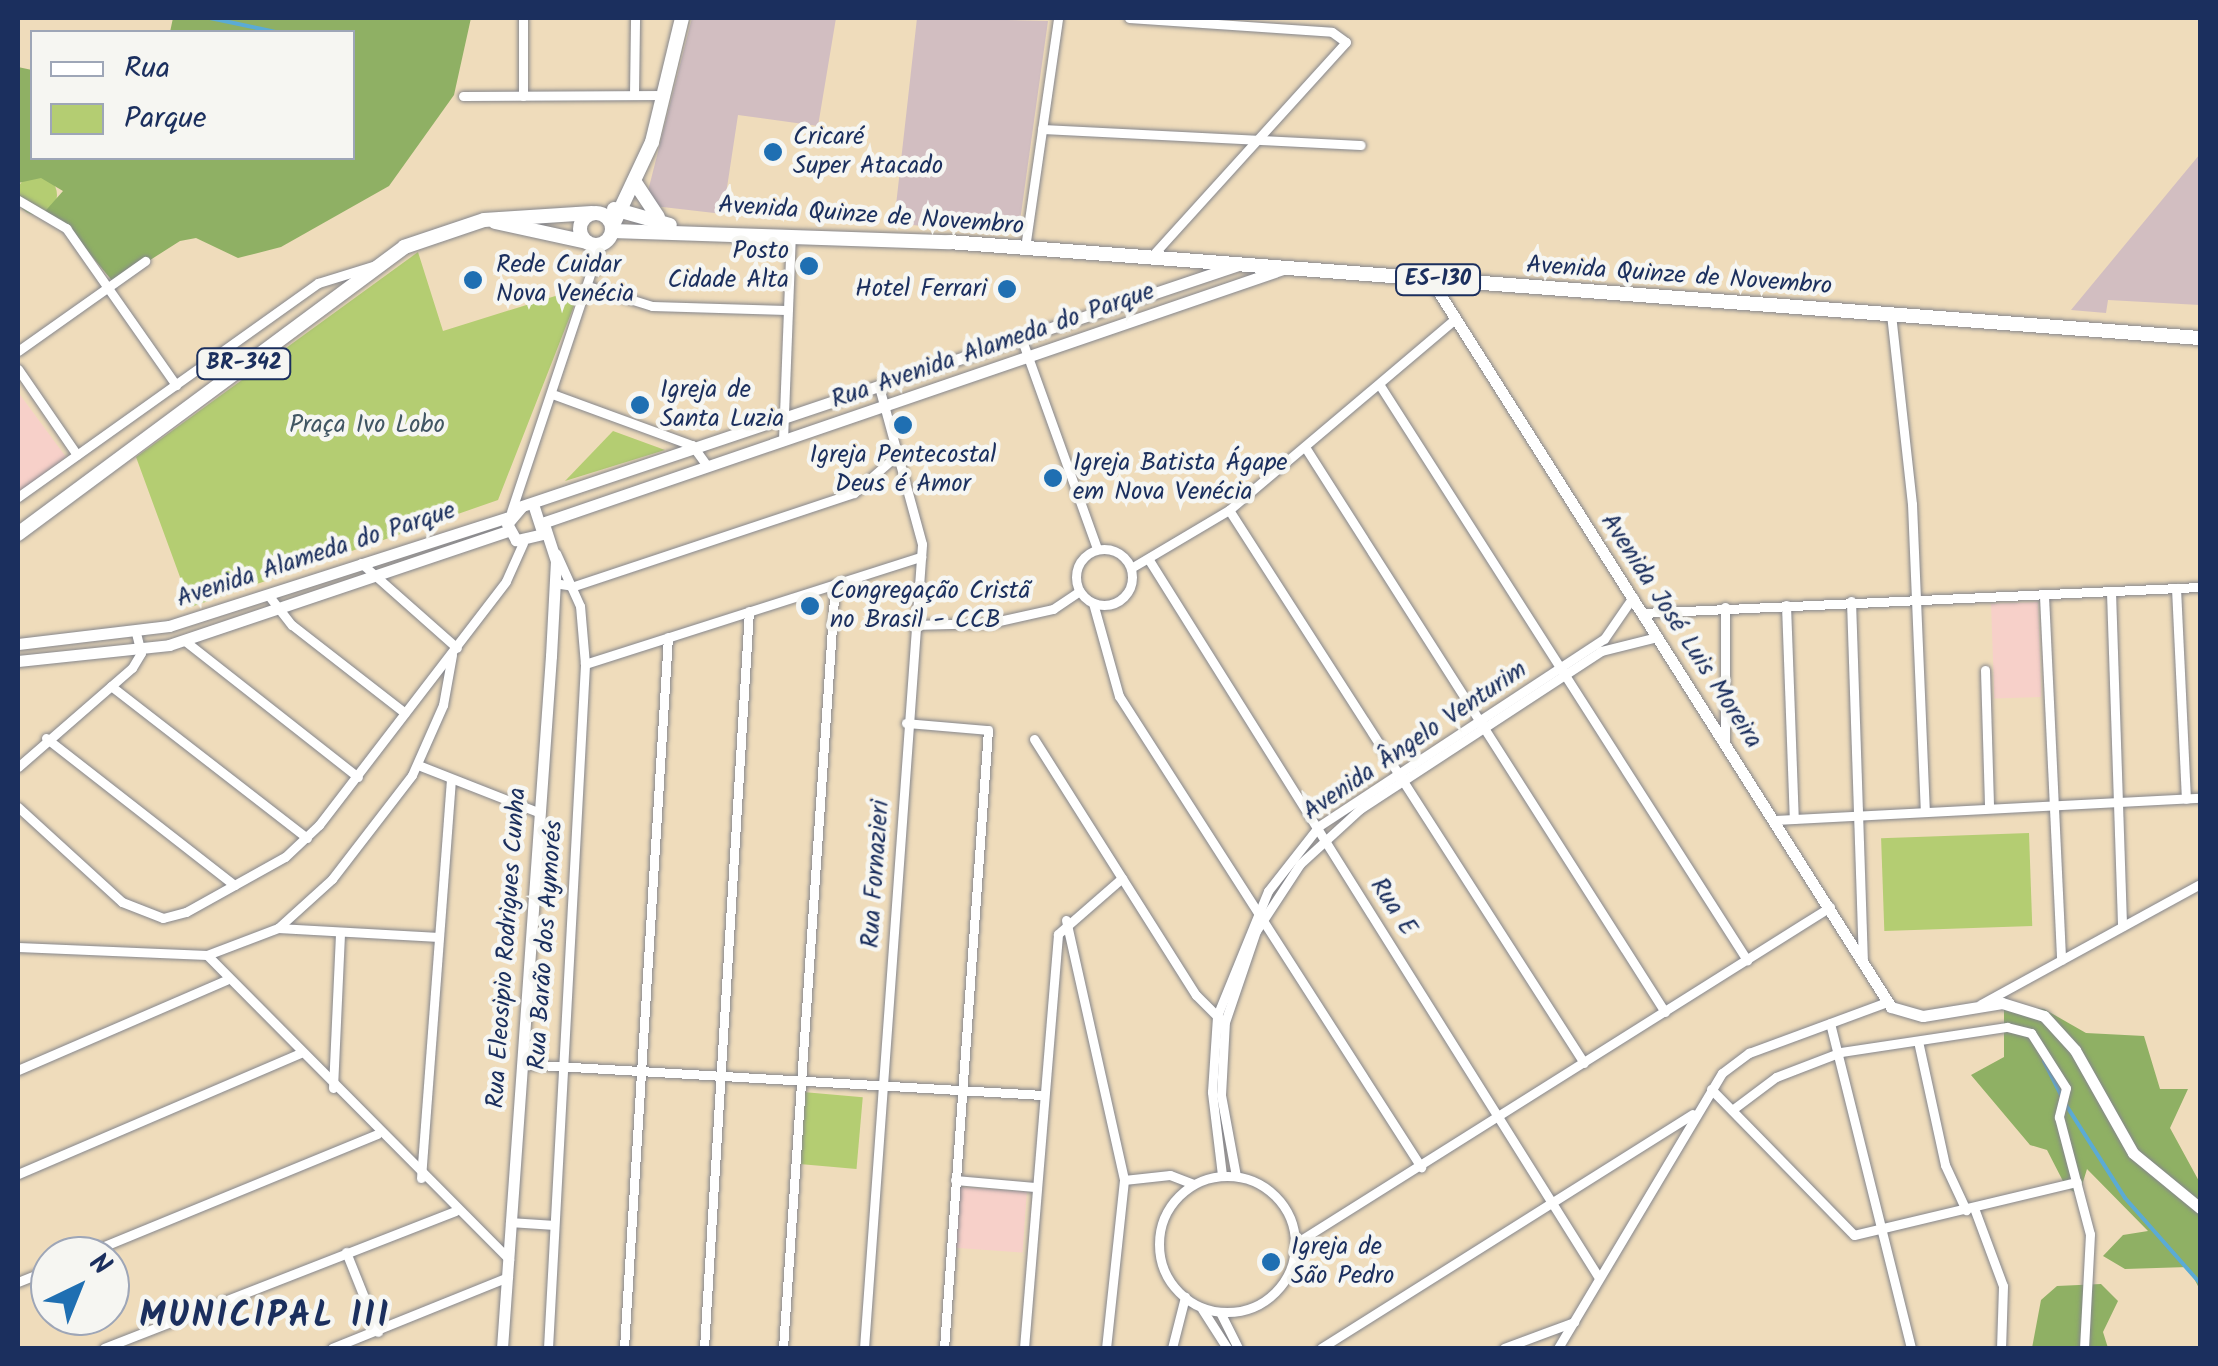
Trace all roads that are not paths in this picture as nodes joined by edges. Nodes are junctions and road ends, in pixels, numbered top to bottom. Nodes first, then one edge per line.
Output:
1 (523, 18) edge
2 (635, 18) edge
3 (682, 18) edge
4 (1058, 18) edge
5 (1130, 18) edge
6 (634, 94) junction
7 (665, 95) junction
8 (464, 96) dead end
9 (523, 96) junction
10 (1042, 129) junction
11 (1260, 142) junction
12 (1361, 145) dead end
13 (634, 181) junction
14 (18, 200) edge
15 (619, 209) junction
16 (597, 213) junction
17 (484, 220) junction
18 (671, 225) junction
19 (612, 229) junction
20 (791, 233) junction
21 (593, 244) junction
22 (1024, 248) junction
23 (1151, 258) junction
24 (144, 260) dead end
25 (376, 265) junction
26 (1238, 265) junction
27 (1284, 268) junction
28 (1431, 280) junction
29 (591, 287) junction
30 (106, 288) junction
31 (786, 310) junction
32 (1891, 314) junction
33 (1456, 318) junction
34 (2200, 338) edge
35 (1023, 342) junction
36 (18, 350) edge
37 (1028, 358) junction
38 (18, 369) edge
39 (1379, 384) junction
40 (176, 386) junction
41 (880, 390) junction
42 (556, 396) junction
43 (885, 408) junction
44 (780, 422) junction
45 (783, 440) junction
46 (1305, 447) junction
47 (699, 449) junction
48 (77, 455) junction
49 (897, 455) junction
50 (707, 466) junction
51 (526, 477) junction
52 (18, 497) edge
53 (531, 506) junction
54 (1229, 510) junction
55 (510, 515) junction
56 (545, 525) junction
57 (508, 531) junction
58 (18, 534) edge
59 (528, 542) junction
60 (554, 550) junction
61 (1096, 550) junction
62 (922, 558) junction
63 (1149, 560) junction
64 (362, 564) junction
65 (1131, 568) junction
66 (371, 577) junction
67 (554, 584) junction
68 (836, 584) junction
69 (574, 586) junction
70 (2200, 587) edge
71 (2176, 588) junction
72 (1080, 591) junction
73 (2111, 592) junction
74 (269, 596) junction
75 (2044, 596) junction
76 (1632, 597) junction
77 (1917, 599) junction
78 (1851, 602) junction
79 (1094, 603) junction
80 (1786, 605) junction
81 (1725, 607) junction
82 (276, 609) junction
83 (749, 610) junction
84 (1642, 613) junction
85 (912, 625) junction
86 (136, 633) junction
87 (668, 636) junction
88 (1657, 637) junction
89 (186, 641) junction
90 (18, 644) edge
91 (140, 649) junction
92 (454, 652) junction
93 (18, 661) edge
94 (585, 664) junction
95 (1564, 670) junction
96 (1985, 670) dead end
97 (432, 679) junction
98 (111, 686) junction
99 (448, 689) junction
100 (405, 713) junction
101 (906, 724) junction
102 (1482, 724) junction
103 (46, 738) junction
104 (1034, 739) dead end
105 (1725, 742) junction
106 (418, 765) junction
107 (18, 767) edge
108 (1401, 776) junction
109 (358, 777) junction
110 (451, 779) junction
111 (2200, 798) edge
112 (2186, 799) junction
113 (2120, 801) junction
114 (2056, 805) junction
115 (18, 807) edge
116 (1990, 808) junction
117 (538, 812) junction
118 (1925, 812) junction
119 (1860, 816) junction
120 (1794, 819) junction
121 (1775, 820) junction
122 (1319, 826) junction
123 (1325, 836) junction
124 (307, 838) junction
125 (1122, 878) junction
126 (2200, 884) edge
127 (234, 885) junction
128 (1830, 907) junction
129 (1258, 915) junction
130 (1066, 920) junction
131 (2122, 926) junction
132 (278, 928) junction
133 (340, 934) junction
134 (439, 937) junction
135 (19, 948) edge
136 (207, 955) junction
137 (1863, 958) junction
138 (1747, 960) junction
139 (2060, 960) junction
140 (226, 980) junction
141 (1889, 1005) junction
142 (1978, 1005) junction
143 (1664, 1012) junction
144 (1221, 1019) junction
145 (1830, 1023) junction
146 (1918, 1041) junction
147 (300, 1052) junction
148 (1840, 1052) junction
149 (1584, 1063) junction
150 (522, 1064) junction
151 (558, 1068) junction
152 (18, 1070) edge
153 (641, 1072) junction
154 (723, 1076) junction
155 (802, 1080) junction
156 (881, 1085) junction
157 (333, 1088) junction
158 (1711, 1089) junction
159 (962, 1090) junction
160 (1043, 1095) junction
161 (1732, 1110) junction
162 (1695, 1113) junction
163 (1504, 1117) junction
164 (377, 1134) junction
165 (1421, 1167) junction
166 (18, 1174) edge
167 (1222, 1175) junction
168 (1236, 1176) junction
169 (421, 1178) junction
170 (955, 1180) junction
171 (1124, 1180) junction
172 (2077, 1182) junction
173 (1192, 1184) junction
174 (1035, 1187) junction
175 (1555, 1198) junction
176 (2200, 1208) edge
177 (1970, 1209) junction
178 (455, 1211) junction
179 (510, 1222) junction
180 (554, 1225) junction
181 (1886, 1230) junction
182 (129, 1236) edge
183 (1296, 1243) junction
184 (346, 1252) junction
185 (509, 1259) junction
186 (508, 1276) junction
187 (1599, 1278) junction
188 (1185, 1297) junction
189 (1200, 1306) junction
190 (1220, 1312) junction
191 (1574, 1322) junction
192 (378, 1332) junction
193 (104, 1348) edge
194 (332, 1348) edge
195 (502, 1348) edge
196 (548, 1348) edge
197 (624, 1348) edge
198 (704, 1348) edge
199 (783, 1348) edge
200 (864, 1348) edge
201 (944, 1348) edge
202 (1024, 1348) edge
203 (1106, 1348) edge
204 (1172, 1348) edge
205 (1228, 1348) edge
206 (1238, 1348) edge
207 (1320, 1348) edge
208 (1504, 1348) edge
209 (1558, 1348) edge
210 (1911, 1348) edge
211 (2001, 1348) edge
212 (2084, 1348) edge

1 - 9 street
2 - 6 street
3 - 7 main road
4 - 10 street
5 - 11 street
6 - 7 street
6 - 9 street
7 - 13 main road
8 - 9 street
10 - 11 street
10 - 22 street
11 - 12 street
11 - 23 street
13 - 15 main road
13 - 16 main road
13 - 18 main road
14 - 30 street
15 - 16 main road
15 - 18 main road, ES-130
15 - 19 main road
16 - 17 main road, BR-342
16 - 19 main road
16 - 21 main road
17 - 21 main road
17 - 25 main road, BR-342
18 - 19 main road, ES-130
18 - 20 main road, Avenida Quinze de Novembro / ES-130
19 - 21 main road
20 - 22 main road, Avenida Quinze de Novembro / ES-130
20 - 31 street
21 - 29 street
22 - 23 main road, Avenida Quinze de Novembro / ES-130
23 - 26 main road, Avenida Quinze de Novembro / ES-130
24 - 30 street
25 - 40 street
25 - 58 main road, BR-342
26 - 27 main road, Avenida Quinze de Novembro / ES-130
26 - 35 street, Avenida Alameda do Parque
27 - 28 main road, Avenida Quinze de Novembro / ES-130
27 - 37 street, Rua Avenida Alameda do Parque
28 - 32 main road, Avenida Quinze de Novembro / ES-130
28 - 33 street, Avenida José Luis Moreira
29 - 31 street
29 - 42 street
30 - 36 street
30 - 40 street
31 - 44 street
32 - 34 main road, Avenida Quinze de Novembro / ES-130
32 - 77 street
33 - 39 street
33 - 76 street, Avenida José Luis Moreira
35 - 37 street
35 - 41 street, Avenida Alameda do Parque
37 - 43 street, Rua Avenida Alameda do Parque
37 - 61 street
38 - 48 street
39 - 46 street
39 - 95 street
40 - 48 street
41 - 43 street, Rua Fornazieri
41 - 44 street, Avenida Alameda do Parque
42 - 47 street
42 - 51 street
43 - 45 street, Rua Avenida Alameda do Parque
43 - 49 street, Rua Fornazieri
44 - 45 street
44 - 47 street, Avenida Alameda do Parque
45 - 50 street, Rua Avenida Alameda do Parque
46 - 54 street
46 - 102 street
47 - 50 street
47 - 53 street, Avenida Alameda do Parque
48 - 52 street
49 - 62 street, Rua Fornazieri
49 - 69 street
50 - 56 street, Rua Avenida Alameda do Parque
51 - 53 street
51 - 55 street
53 - 55 street, Avenida Alameda do Parque
53 - 56 street
54 - 63 street
54 - 108 street
55 - 57 street
55 - 64 street, Avenida Alameda do Parque
56 - 59 street
56 - 60 street
57 - 59 street
57 - 66 street, Avenida Alameda do Parque
59 - 60 street
59 - 92 street
60 - 67 street, Rua Eleosipio Rodrigues Cunha
60 - 69 street, Rua Barão dos Aymorés
61 - 65 street
61 - 72 street
62 - 68 street
62 - 85 street, Rua Fornazieri
63 - 65 street
63 - 122 street, Rua E
64 - 66 street
64 - 74 street, Avenida Alameda do Parque
65 - 79 street
66 - 82 street, Avenida Alameda do Parque
66 - 92 street
67 - 69 street
67 - 117 street, Rua Eleosipio Rodrigues Cunha
68 - 83 street
68 - 155 street
69 - 94 street, Rua Barão dos Aymorés
70 - 71 street
71 - 73 street
71 - 112 street
72 - 79 street
72 - 85 street
73 - 75 street
73 - 113 street
74 - 82 street
74 - 86 street, Avenida Alameda do Parque
75 - 77 street
75 - 114 street
76 - 84 street, Avenida José Luis Moreira
76 - 95 street, Avenida Ângelo Venturim
77 - 78 street
77 - 118 street
78 - 80 street
78 - 119 street
79 - 129 street
80 - 81 street
80 - 120 street
81 - 84 street
81 - 105 street
82 - 89 street, Avenida Alameda do Parque
82 - 100 street
83 - 87 street
83 - 154 street
84 - 88 street, Avenida José Luis Moreira
85 - 101 street, Rua Fornazieri
86 - 90 street, Avenida Alameda do Parque
86 - 91 street
87 - 94 street
87 - 153 street
88 - 95 street, Avenida Ângelo Venturim
88 - 105 street, Avenida José Luis Moreira
89 - 91 street, Avenida Alameda do Parque
89 - 109 street
91 - 93 street, Avenida Alameda do Parque
91 - 98 street
92 - 97 street
92 - 99 street
94 - 151 street, Rua Barão dos Aymorés
95 - 102 street, Avenida Ângelo Venturim
95 - 138 street
96 - 116 street
97 - 99 street
97 - 100 street
98 - 103 street
98 - 124 street
99 - 106 street
100 - 109 street
101 - 156 street, Rua Fornazieri
101 - 159 street
102 - 108 street, Avenida Ângelo Venturim
102 - 143 street
103 - 107 street
103 - 127 street
104 - 125 street
105 - 121 street, Avenida José Luis Moreira
106 - 110 street
106 - 132 street
108 - 122 street, Avenida Ângelo Venturim
108 - 123 street, Avenida Ângelo Venturim
108 - 149 street
109 - 124 street
110 - 117 street
110 - 134 street
111 - 112 street
112 - 113 street
113 - 114 street
113 - 131 street
114 - 116 street
114 - 139 street
115 - 127 street
116 - 118 street
117 - 150 street, Rua Eleosipio Rodrigues Cunha
118 - 119 street
119 - 120 street
119 - 137 street
120 - 121 street
121 - 128 street, Avenida José Luis Moreira
122 - 123 street, Rua E
122 - 129 street, Avenida Ângelo Venturim
123 - 129 street, Avenida Ângelo Venturim
123 - 163 street, Rua E
124 - 127 street
125 - 130 street
125 - 144 street
126 - 131 street
128 - 137 street, Avenida José Luis Moreira
128 - 138 street
129 - 144 street, Avenida Ângelo Venturim
129 - 165 street
130 - 160 street
130 - 171 street
131 - 139 street
132 - 133 street
132 - 136 street
133 - 134 street
133 - 157 street
134 - 169 street
135 - 136 street
136 - 140 street
137 - 141 street, Avenida José Luis Moreira
138 - 143 street
139 - 142 street
140 - 147 street
140 - 152 street
141 - 142 street
141 - 145 street
142 - 176 street
143 - 149 street
144 - 167 street, Avenida Ângelo Venturim
144 - 168 street, Avenida Ângelo Venturim
145 - 148 street
145 - 158 street
146 - 148 street
146 - 172 street
146 - 177 street
147 - 157 street
147 - 166 street
148 - 161 street
148 - 181 street
149 - 163 street
150 - 151 street
150 - 179 street, Rua Eleosipio Rodrigues Cunha
151 - 153 street
151 - 180 street, Rua Barão dos Aymorés
153 - 154 street
153 - 197 street
154 - 155 street
154 - 198 street
155 - 156 street
155 - 199 street
156 - 159 street
156 - 200 street, Rua Fornazieri
157 - 164 street
158 - 161 street
158 - 162 street
159 - 160 street
159 - 170 street
160 - 174 street
161 - 181 street
162 - 175 street
162 - 187 street
163 - 165 street
163 - 175 street, Rua E
164 - 169 street
164 - 182 street
165 - 183 street
167 - 168 street
167 - 173 street
168 - 183 street
169 - 178 street
170 - 174 street
170 - 201 street
171 - 173 street
171 - 203 street
172 - 177 street
172 - 212 street
173 - 188 street
174 - 202 street
175 - 187 street, Rua E
175 - 207 street
177 - 181 street
177 - 211 street
178 - 184 street
178 - 185 street
179 - 180 street
179 - 185 street, Rua Eleosipio Rodrigues Cunha
180 - 196 street, Rua Barão dos Aymorés
181 - 210 street
183 - 190 street
184 - 192 street
184 - 193 street
185 - 186 street, Rua Eleosipio Rodrigues Cunha
186 - 192 street
186 - 195 street, Rua Eleosipio Rodrigues Cunha
187 - 191 street
188 - 189 street
188 - 204 street
189 - 190 street
189 - 205 street
190 - 206 street
191 - 208 street
191 - 209 street
192 - 194 street

